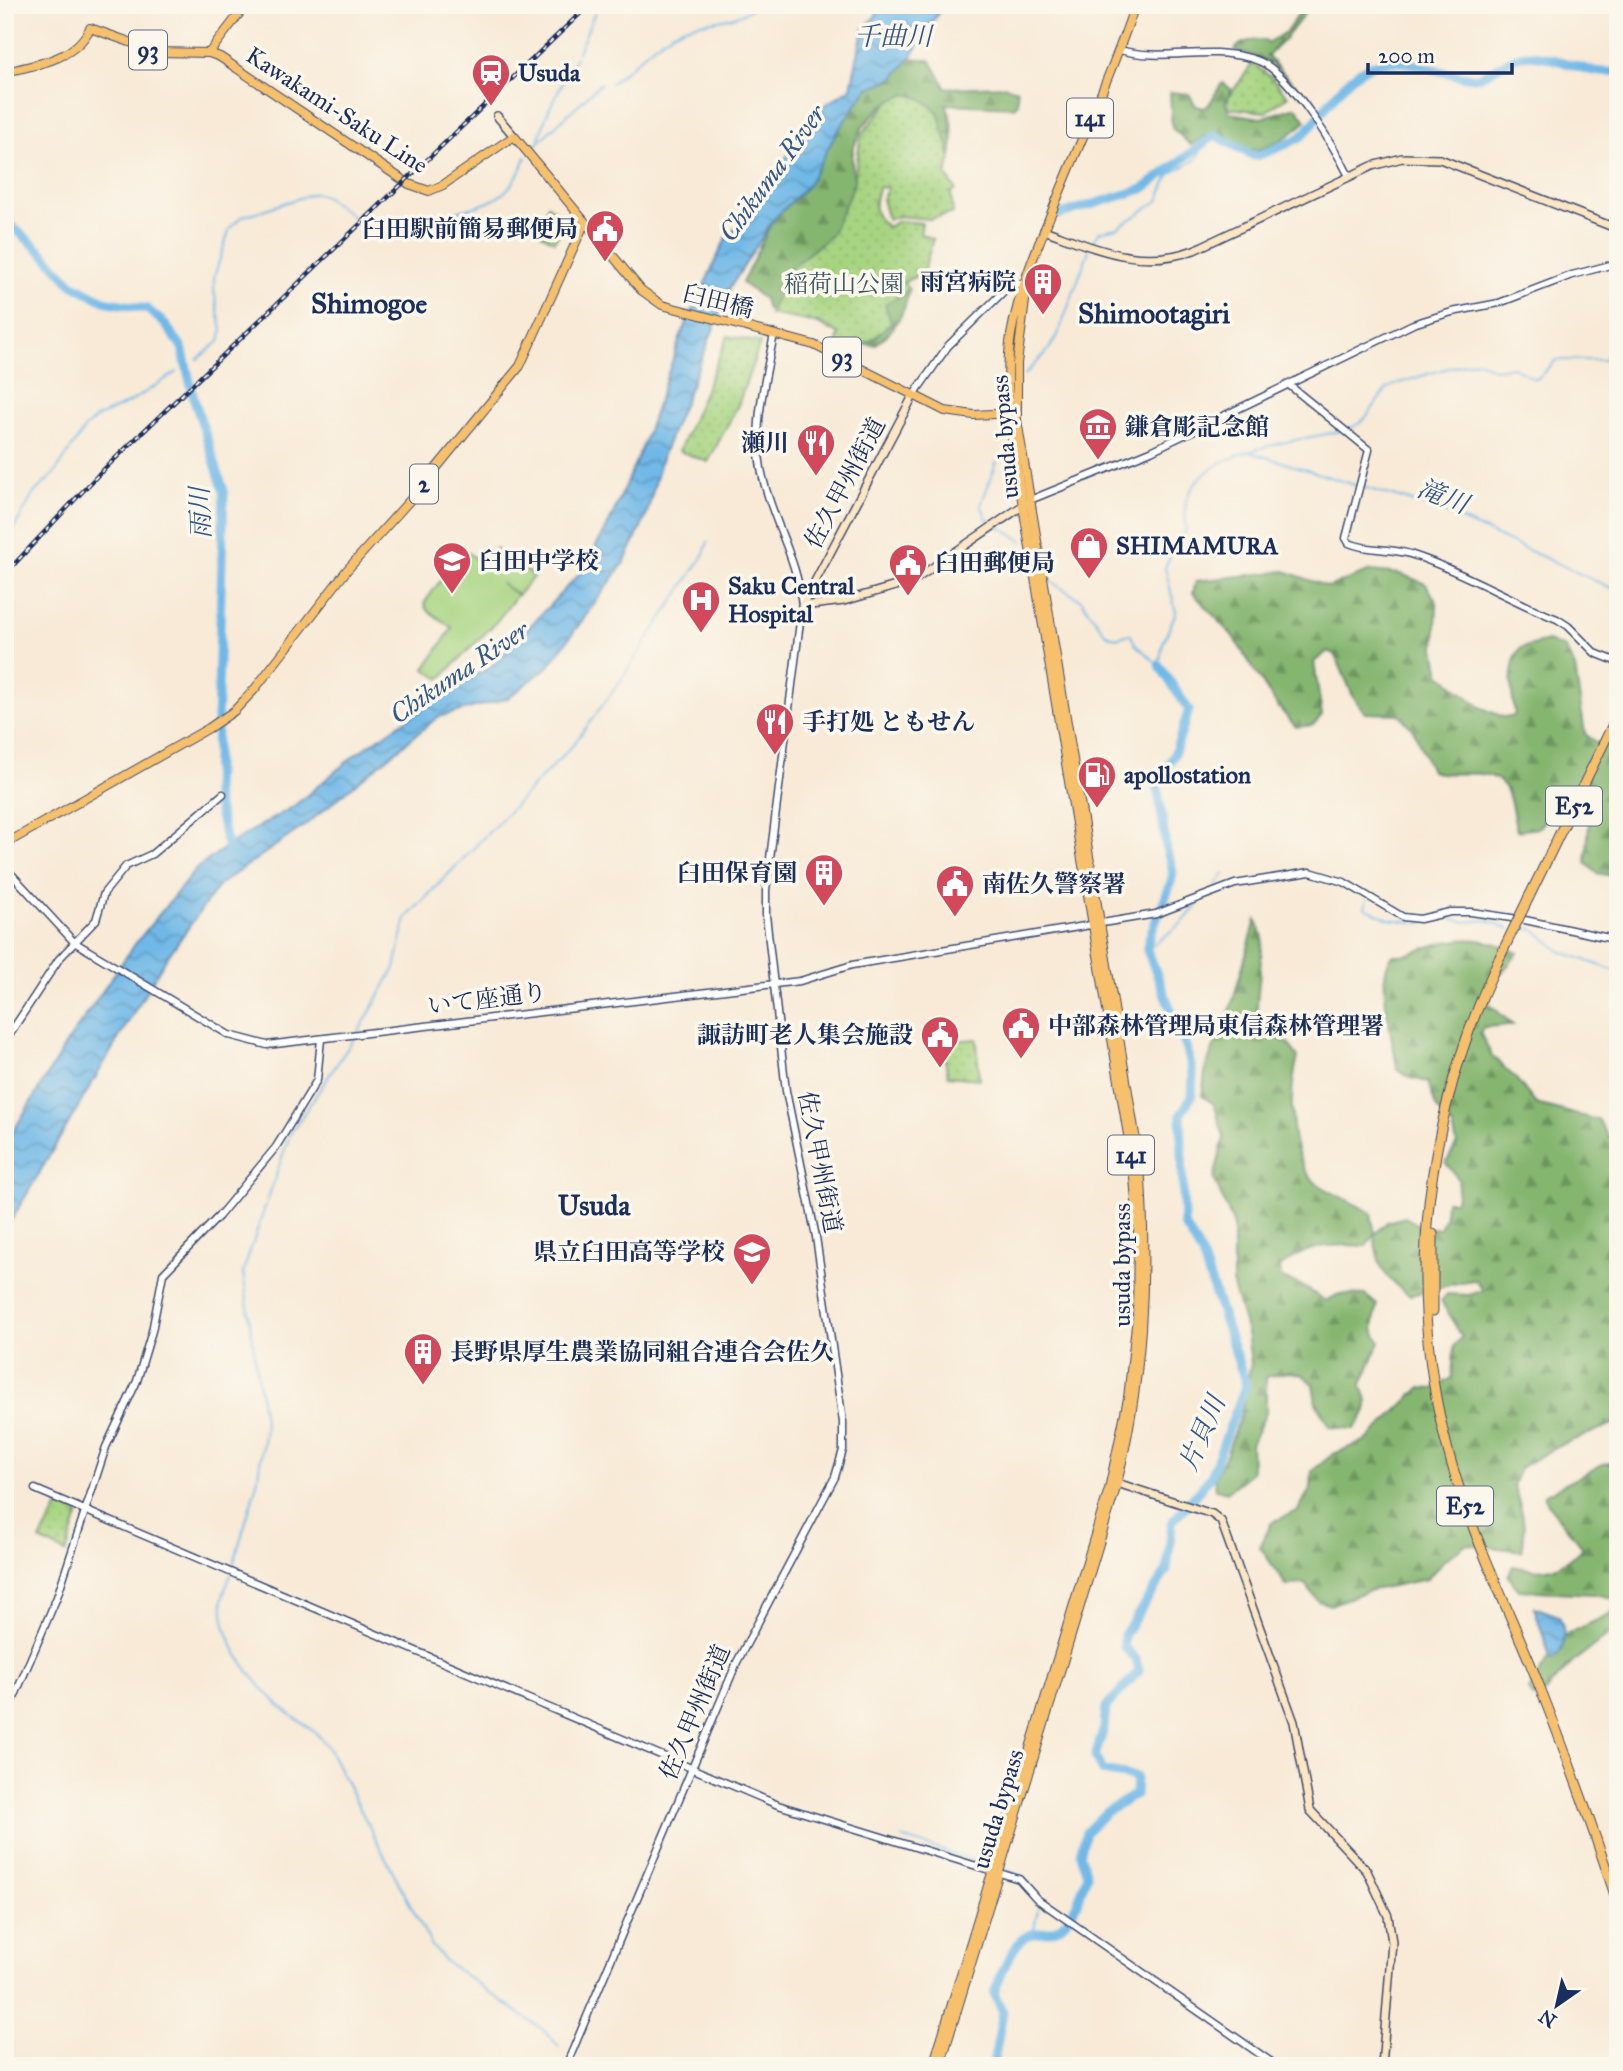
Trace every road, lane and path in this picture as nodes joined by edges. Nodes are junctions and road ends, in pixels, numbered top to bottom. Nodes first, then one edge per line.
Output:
1 (246, 5) edge
2 (1135, 5) edge
3 (1120, 50) junction
4 (209, 53) junction
5 (5, 72) edge
6 (497, 116) dead end
7 (514, 136) junction
8 (1349, 176) junction
9 (585, 222) junction
10 (1618, 229) edge
11 (1044, 230) junction
12 (1618, 263) edge
13 (1026, 284) junction
14 (769, 333) junction
15 (1289, 385) junction
16 (913, 396) junction
17 (1013, 413) junction
18 (1026, 503) junction
19 (802, 606) junction
20 (1618, 662) edge
21 (1618, 714) edge
22 (223, 794) dead end
23 (5, 844) edge
24 (5, 867) edge
25 (1097, 924) junction
26 (1618, 940) edge
27 (74, 942) junction
28 (774, 983) junction
29 (321, 1039) junction
30 (5, 1041) edge
31 (1450, 1087) junction
32 (1114, 1482) junction
33 (35, 1489) dead end
34 (84, 1512) junction
35 (5, 1719) edge
36 (692, 1767) junction
37 (996, 1872) junction
38 (1618, 1887) edge
39 (1618, 1904) edge
40 (566, 2066) edge
41 (933, 2066) edge
42 (940, 2066) edge
43 (1277, 2066) edge
44 (1382, 2066) edge

1 - 4 main road, Kawakami-Saku Line
2 - 3 main road, 141
3 - 8 street
3 - 11 main road, 141
4 - 5 main road, 93
4 - 7 main road, Kawakami-Saku Line
6 - 7 main road
7 - 9 main road
8 - 10 main road
8 - 11 main road
9 - 14 main road, 臼田橋 / 93
9 - 23 main road, 2
11 - 13 main road, usuda bypass / 141
12 - 15 street
13 - 16 street, 佐久甲州街道
13 - 17 main road, usuda bypass / 141
14 - 16 main road, 93
14 - 19 street
15 - 18 street
15 - 20 street
16 - 17 main road, 93
16 - 19 main road, 佐久甲州街道
17 - 18 main road, usuda bypass / 141
18 - 19 main road
18 - 25 main road, usuda bypass / 141
19 - 28 street, 佐久甲州街道
21 - 31 highway, E52, bridge
22 - 27 street
24 - 27 street
25 - 26 street, いて座通り
25 - 28 street, いて座通り
25 - 32 main road, usuda bypass / 141
27 - 29 street, いて座通り
27 - 30 street
28 - 29 street, いて座通り
28 - 36 street, 佐久甲州街道
29 - 34 street
31 - 38 highway, E52
31 - 39 highway, E52
32 - 37 main road, usuda bypass / 141
32 - 44 main road
33 - 34 street
34 - 35 street
34 - 36 street
36 - 37 street
36 - 40 street, 佐久甲州街道
37 - 41 main road, usuda bypass / 141
37 - 42 main road, usuda bypass / 141
37 - 43 street

